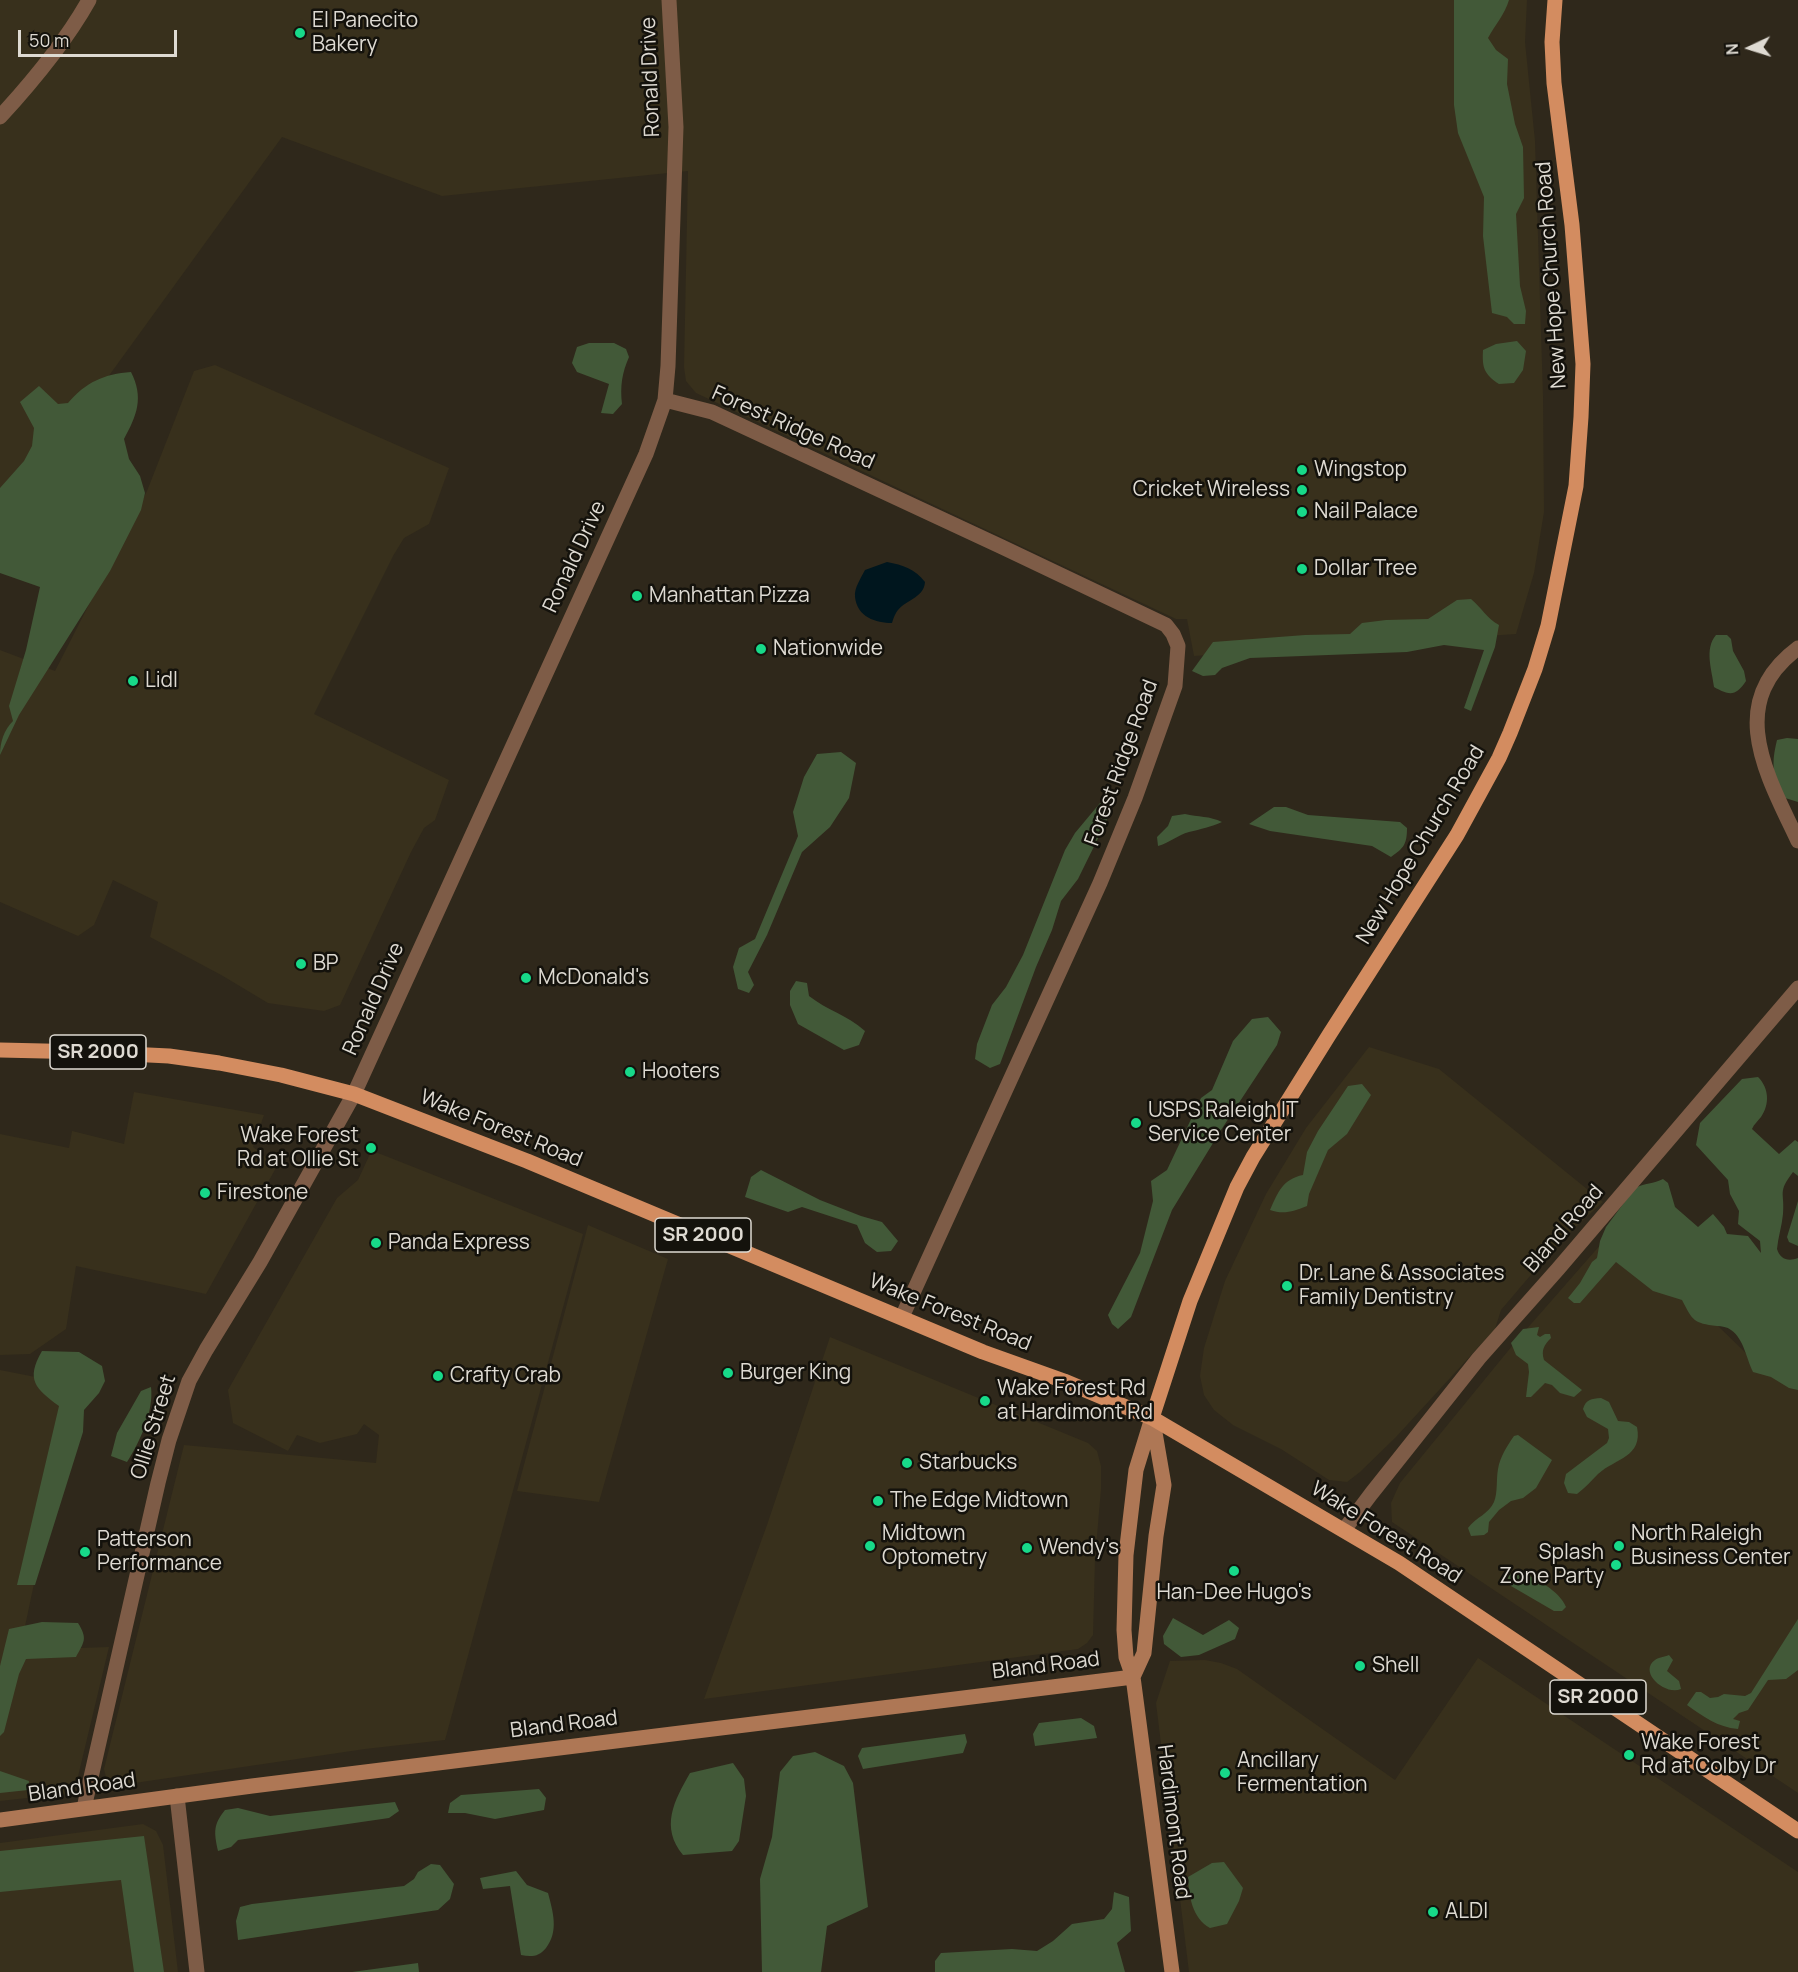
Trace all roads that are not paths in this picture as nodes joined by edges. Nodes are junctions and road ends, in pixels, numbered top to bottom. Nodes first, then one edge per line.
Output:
1 (89, 0) edge
2 (669, 0) edge
3 (1555, 0) edge
4 (0, 117) edge
5 (665, 400) junction
6 (1798, 648) edge
7 (1798, 841) edge
8 (1798, 988) edge
9 (0, 1050) edge
10 (354, 1094) junction
11 (902, 1317) junction
12 (1152, 1418) junction
13 (1344, 1530) junction
14 (1133, 1677) junction
15 (177, 1796) junction
16 (84, 1808) junction
17 (0, 1820) edge
18 (1798, 1831) edge
19 (197, 1972) edge
20 (1172, 1972) edge

1 - 4 street
2 - 5 street, Ronald Drive
3 - 12 main road, New Hope Church Road
5 - 10 street, Ronald Drive
5 - 11 street, Forest Ridge Road
6 - 7 street
8 - 13 street, Bland Road
9 - 10 main road, Wake Forest Road / SR 2000
10 - 11 main road, Wake Forest Road / SR 2000
10 - 16 street, Ollie Street
11 - 12 main road, Wake Forest Road / SR 2000
12 - 13 main road, Wake Forest Road / SR 2000
12 - 14 street, Hardimont Road
12 - 14 street, Hardimont Road
13 - 18 main road, Wake Forest Road / SR 2000
14 - 15 street, Bland Road
14 - 20 street, Hardimont Road
15 - 16 street, Bland Road
15 - 19 street
16 - 17 street, Bland Road

